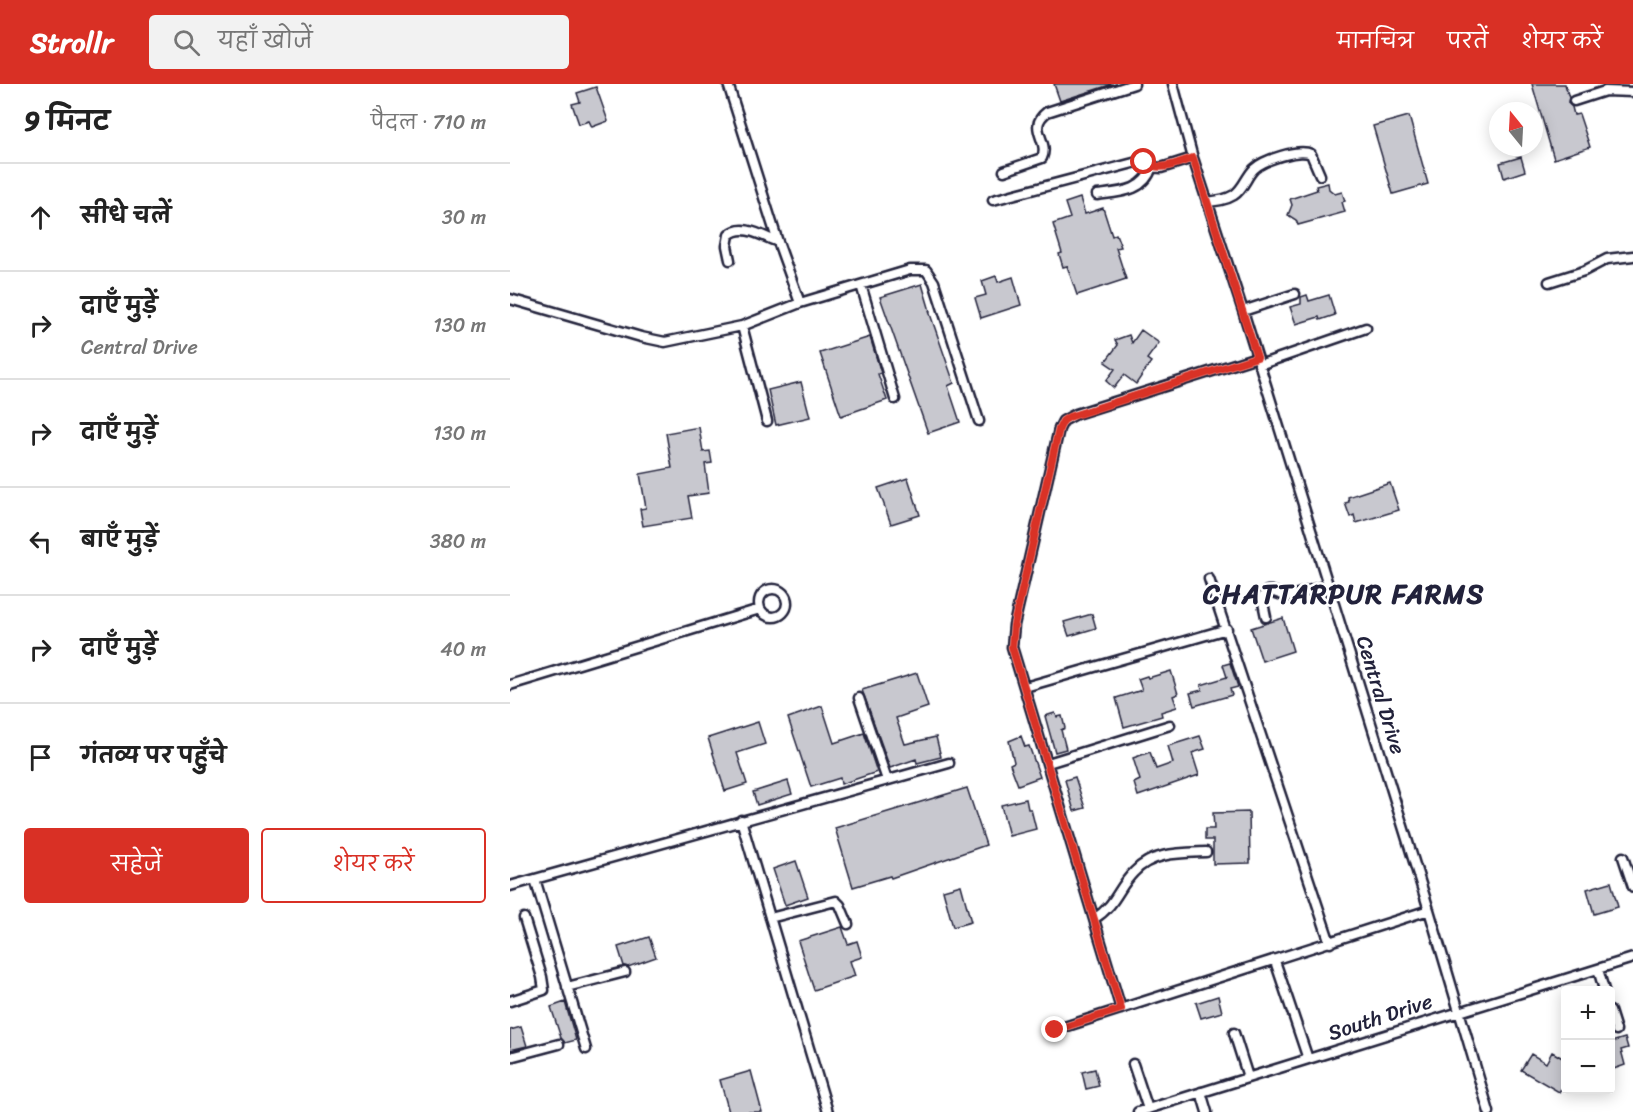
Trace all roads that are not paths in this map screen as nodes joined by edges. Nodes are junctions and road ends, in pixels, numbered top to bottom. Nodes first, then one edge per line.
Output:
1 (728, 84) edge
2 (1134, 84) edge
3 (1173, 84) edge
4 (1633, 92) edge
5 (1574, 101) dead end
6 (1193, 158) junction
7 (1152, 167) junction
8 (1004, 171) dead end
9 (1320, 175) dead end
10 (1097, 195) dead end
11 (993, 200) dead end
12 (1207, 202) junction
13 (778, 242) junction
14 (1633, 256) edge
15 (730, 260) dead end
16 (1550, 282) dead end
17 (861, 285) junction
18 (1295, 294) dead end
19 (510, 299) edge
20 (800, 303) junction
21 (1243, 311) junction
22 (742, 326) junction
23 (1366, 328) dead end
24 (1258, 361) junction
25 (896, 399) dead end
26 (767, 421) dead end
27 (980, 421) dead end
28 (1209, 579) dead end
29 (1328, 585) junction
30 (760, 609) dead end
31 (1266, 617) dead end
32 (1227, 629) junction
33 (510, 685) edge
34 (1025, 687) junction
35 (859, 698) dead end
36 (1170, 725) dead end
37 (949, 763) dead end
38 (1048, 763) junction
39 (887, 780) junction
40 (741, 820) junction
41 (1206, 852) dead end
42 (1623, 857) dead end
43 (535, 879) junction
44 (510, 886) edge
45 (1633, 887) edge
46 (1429, 910) junction
47 (524, 918) dead end
48 (770, 918) junction
49 (1094, 919) junction
50 (848, 924) dead end
51 (1330, 943) junction
52 (1633, 958) edge
53 (1275, 961) junction
54 (1598, 969) junction
55 (625, 972) dead end
56 (1603, 986) edge
57 (567, 987) junction
58 (510, 1001) edge
59 (1121, 1009) junction
60 (1459, 1011) junction
61 (1615, 1026) edge
62 (1055, 1030) dead end
63 (1616, 1030) dead end
64 (1234, 1033) dead end
65 (559, 1044) dead end
66 (586, 1049) dead end
67 (510, 1057) edge
68 (1308, 1059) junction
69 (1133, 1064) dead end
70 (1248, 1077) junction
71 (1201, 1092) junction
72 (1148, 1109) junction
73 (828, 1112) edge
74 (1138, 1112) edge
75 (1207, 1112) edge
76 (1489, 1112) edge

1 - 13 street
2 - 8 street
3 - 6 street, Central Drive
4 - 5 street
6 - 7 street
6 - 12 street, Central Drive
7 - 10 street
7 - 11 street
9 - 12 street
12 - 21 street, Central Drive
13 - 15 street
13 - 20 street
14 - 16 street
17 - 20 street
17 - 25 street
17 - 27 street
18 - 21 street
19 - 22 street
20 - 22 street
21 - 24 street, Central Drive
22 - 26 street
23 - 24 street
24 - 29 street, Central Drive
24 - 34 street
28 - 32 street
29 - 31 street
29 - 46 street, Central Drive
30 - 33 street
32 - 34 street
32 - 51 street
34 - 38 street
35 - 39 street
36 - 38 street
37 - 39 street
38 - 49 street
39 - 40 street
40 - 43 street
40 - 48 street
41 - 49 street
42 - 45 street
43 - 44 street
43 - 57 street
46 - 51 street
46 - 60 street, Central Drive
47 - 58 street
48 - 50 street
48 - 73 street
49 - 59 street
51 - 53 street
52 - 54 street, South Drive
53 - 59 street
53 - 68 street
54 - 56 street
54 - 60 street, South Drive
55 - 57 street
57 - 66 street
59 - 62 street
60 - 68 street, South Drive
60 - 76 street, Central Drive
61 - 63 street
64 - 70 street
65 - 67 street
68 - 70 street, South Drive
69 - 72 street
70 - 71 street, South Drive
71 - 72 street, South Drive
71 - 75 street
72 - 74 street, South Drive

